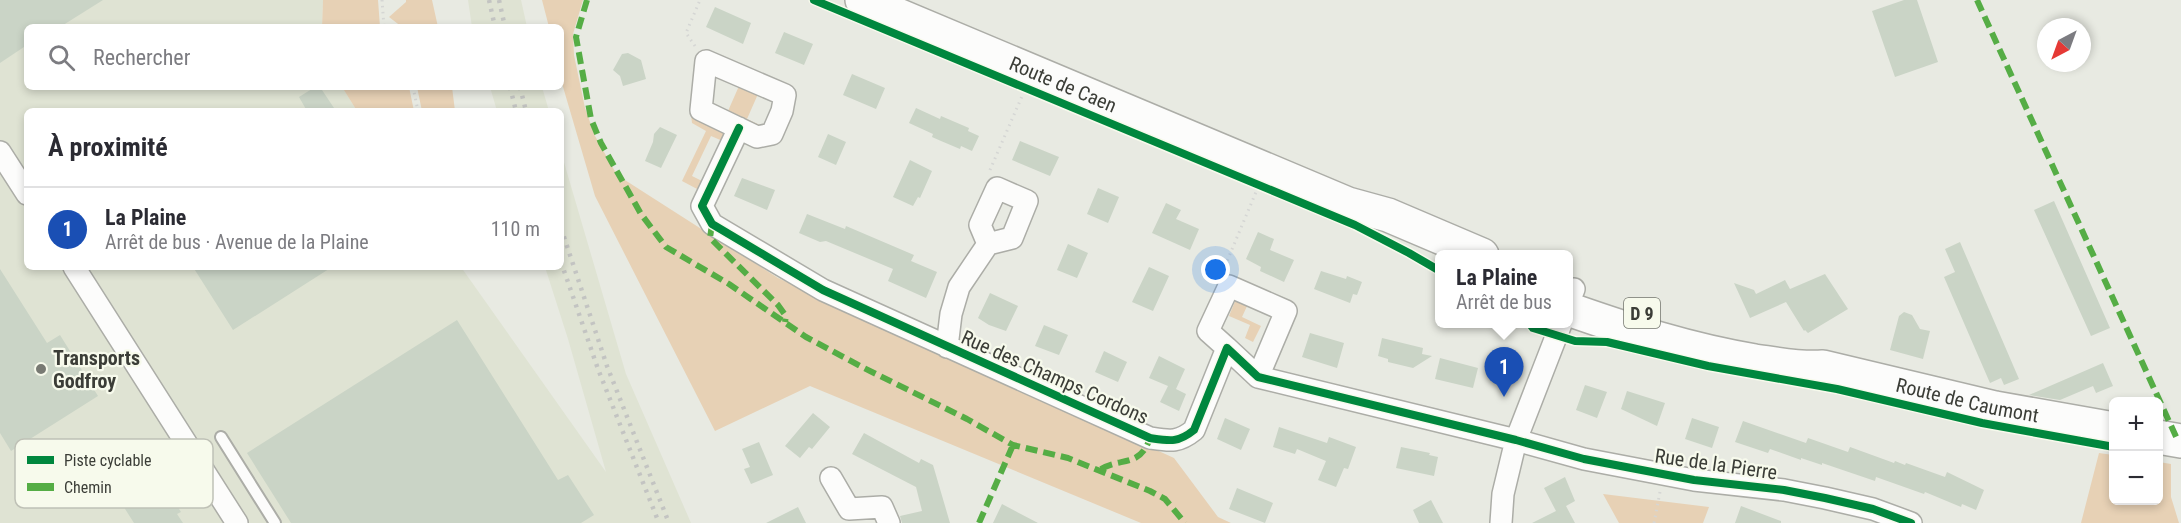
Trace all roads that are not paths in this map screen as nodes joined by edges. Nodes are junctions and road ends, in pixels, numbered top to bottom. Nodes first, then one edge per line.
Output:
1 (862, 0) edge
2 (738, 128) dead end
3 (0, 152) edge
4 (24, 189) edge
5 (1348, 204) junction
6 (988, 244) junction
7 (1470, 250) edge
8 (1435, 254) edge
9 (76, 270) edge
10 (1573, 298) edge
11 (1559, 328) edge
12 (947, 347) junction
13 (1227, 348) junction
14 (1258, 376) junction
15 (2109, 428) edge
16 (221, 437) dead end
17 (2163, 438) edge
18 (184, 439) edge
19 (1516, 440) junction
20 (2181, 441) edge
21 (831, 478) dead end
22 (213, 485) edge
23 (237, 523) edge
24 (275, 523) edge
25 (889, 523) edge
26 (1501, 523) edge
27 (1911, 523) edge

1 - 5 main road, Route de Caen
2 - 12 street, Rue des Champs Cordons
3 - 4 street
5 - 7 main road
5 - 8 main road
6 - 6 street
6 - 12 street, Rue des Champs Cordons
9 - 18 street
10 - 15 main road, Route de Caumont / D 9
11 - 19 street
12 - 13 street, Rue des Champs Cordons
13 - 14 street
13 - 14 street
14 - 19 street
16 - 24 lane
17 - 20 main road
19 - 26 street
19 - 27 street, Rue de la Pierre
21 - 25 street
22 - 23 street

